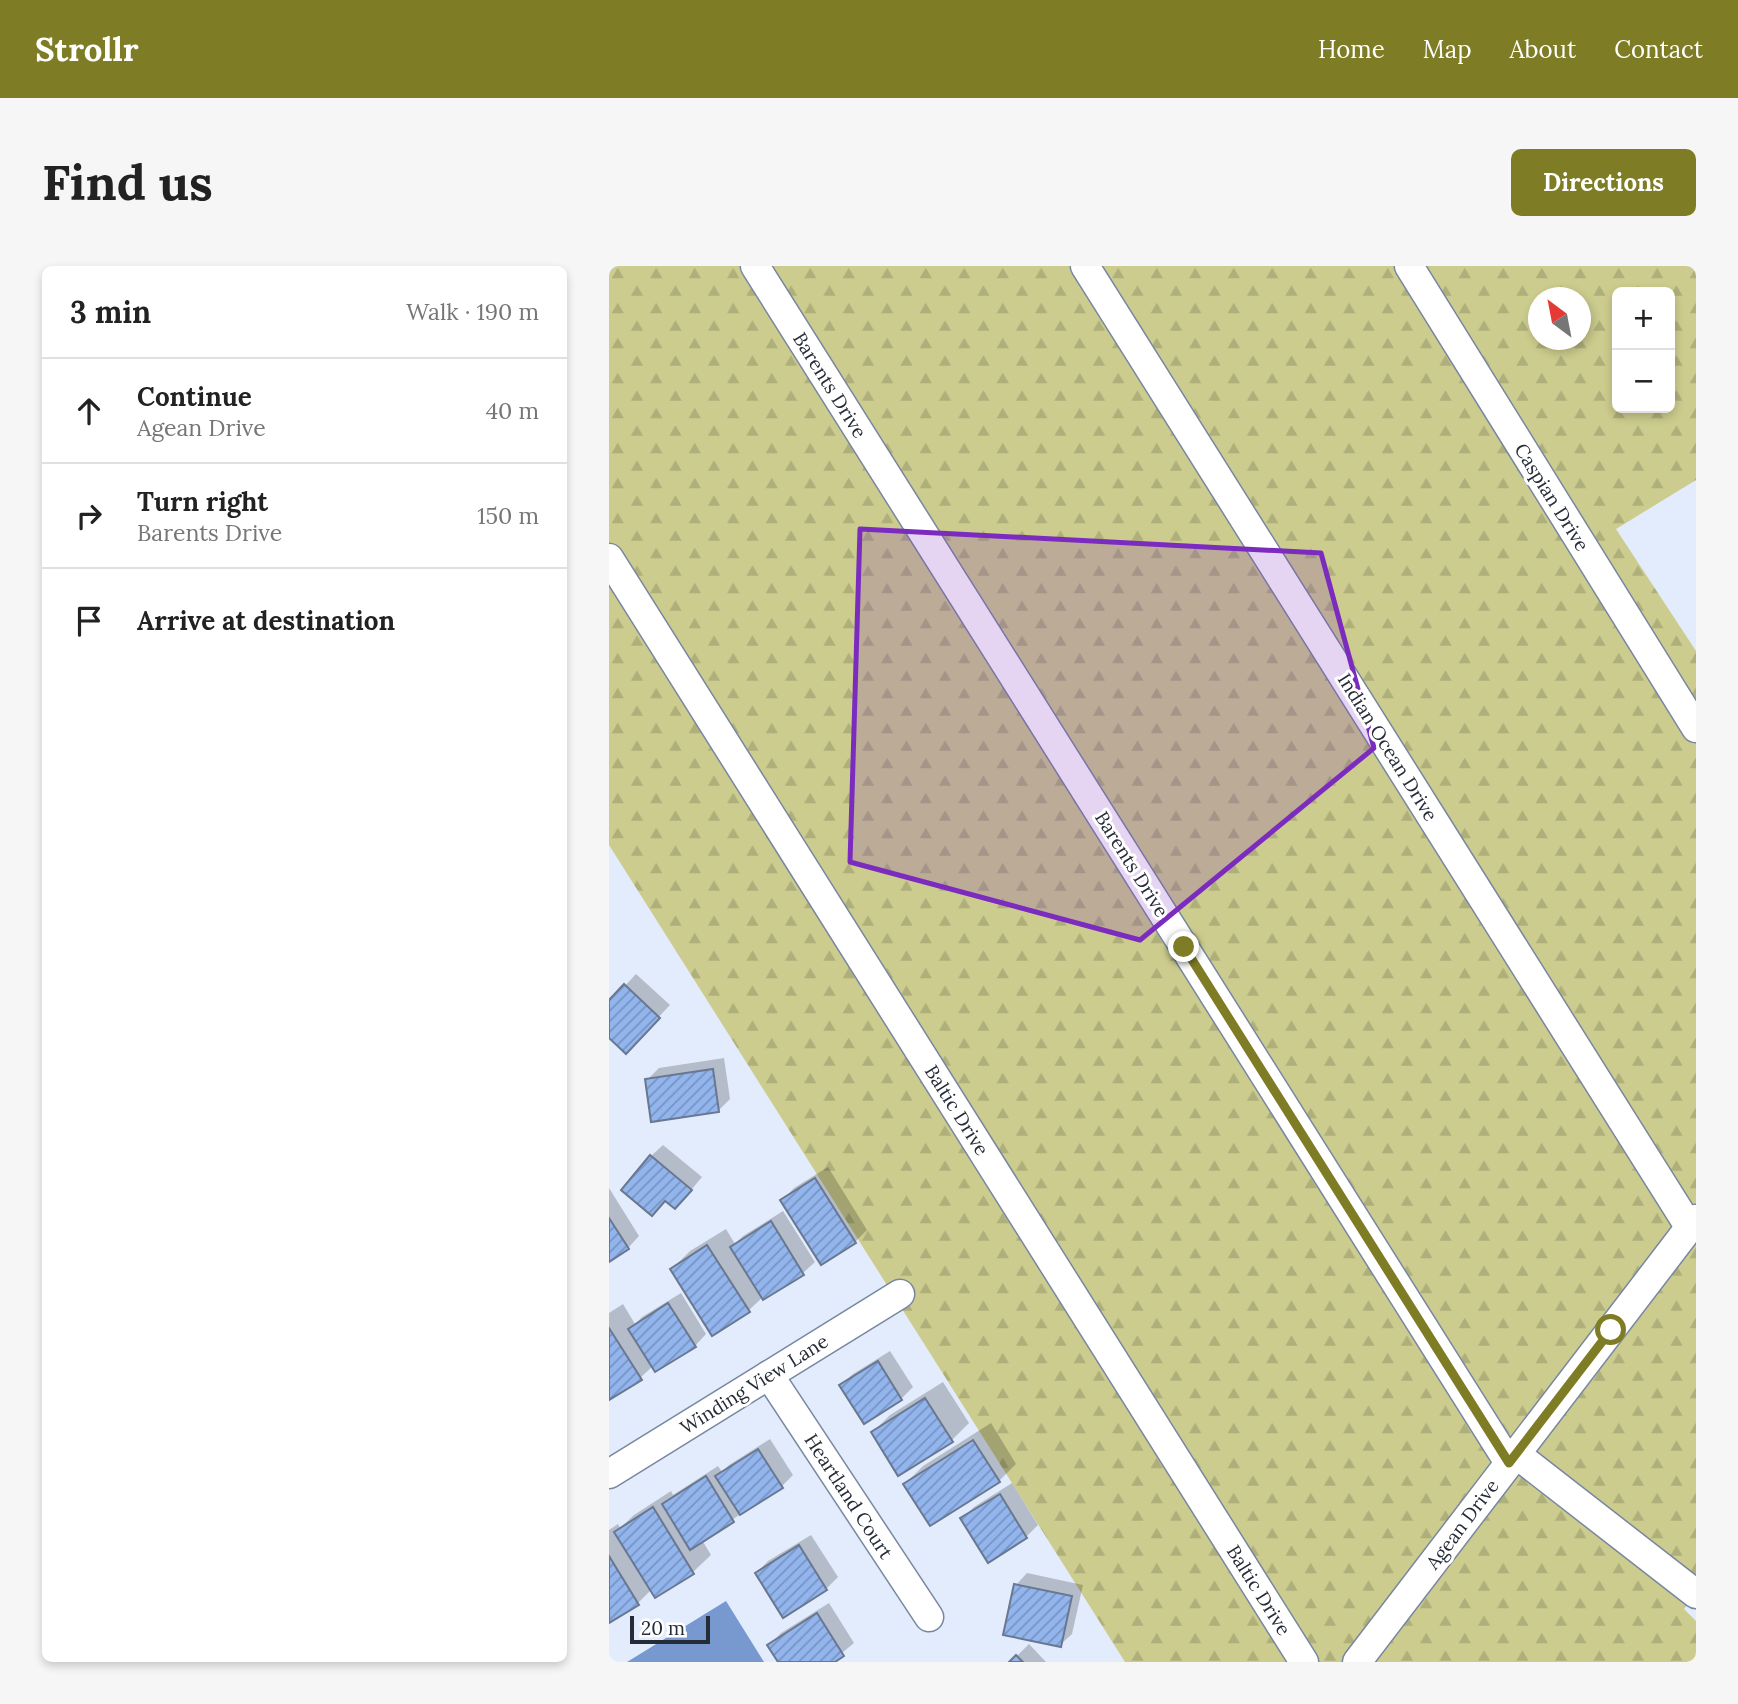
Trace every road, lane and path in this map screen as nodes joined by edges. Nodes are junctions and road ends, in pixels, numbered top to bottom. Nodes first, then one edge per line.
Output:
1 (755, 266) edge
2 (1086, 266) edge
3 (1409, 266) edge
4 (609, 558) edge
5 (1696, 729) edge
6 (1693, 1223) edge
7 (900, 1294) dead end
8 (769, 1375) junction
9 (1512, 1458) junction
10 (609, 1474) edge
11 (1696, 1594) edge
12 (929, 1617) dead end
13 (1304, 1662) edge
14 (1357, 1662) edge

1 - 9 street, Barents Drive
2 - 6 street, Indian Ocean Drive
3 - 5 street, Caspian Drive
4 - 13 street, Baltic Drive
6 - 9 street, Agean Drive
7 - 8 street, Winding View Lane
8 - 10 street, Winding View Lane
8 - 12 street, Heartland Court
9 - 11 street, Barents Drive
9 - 14 street, Agean Drive

